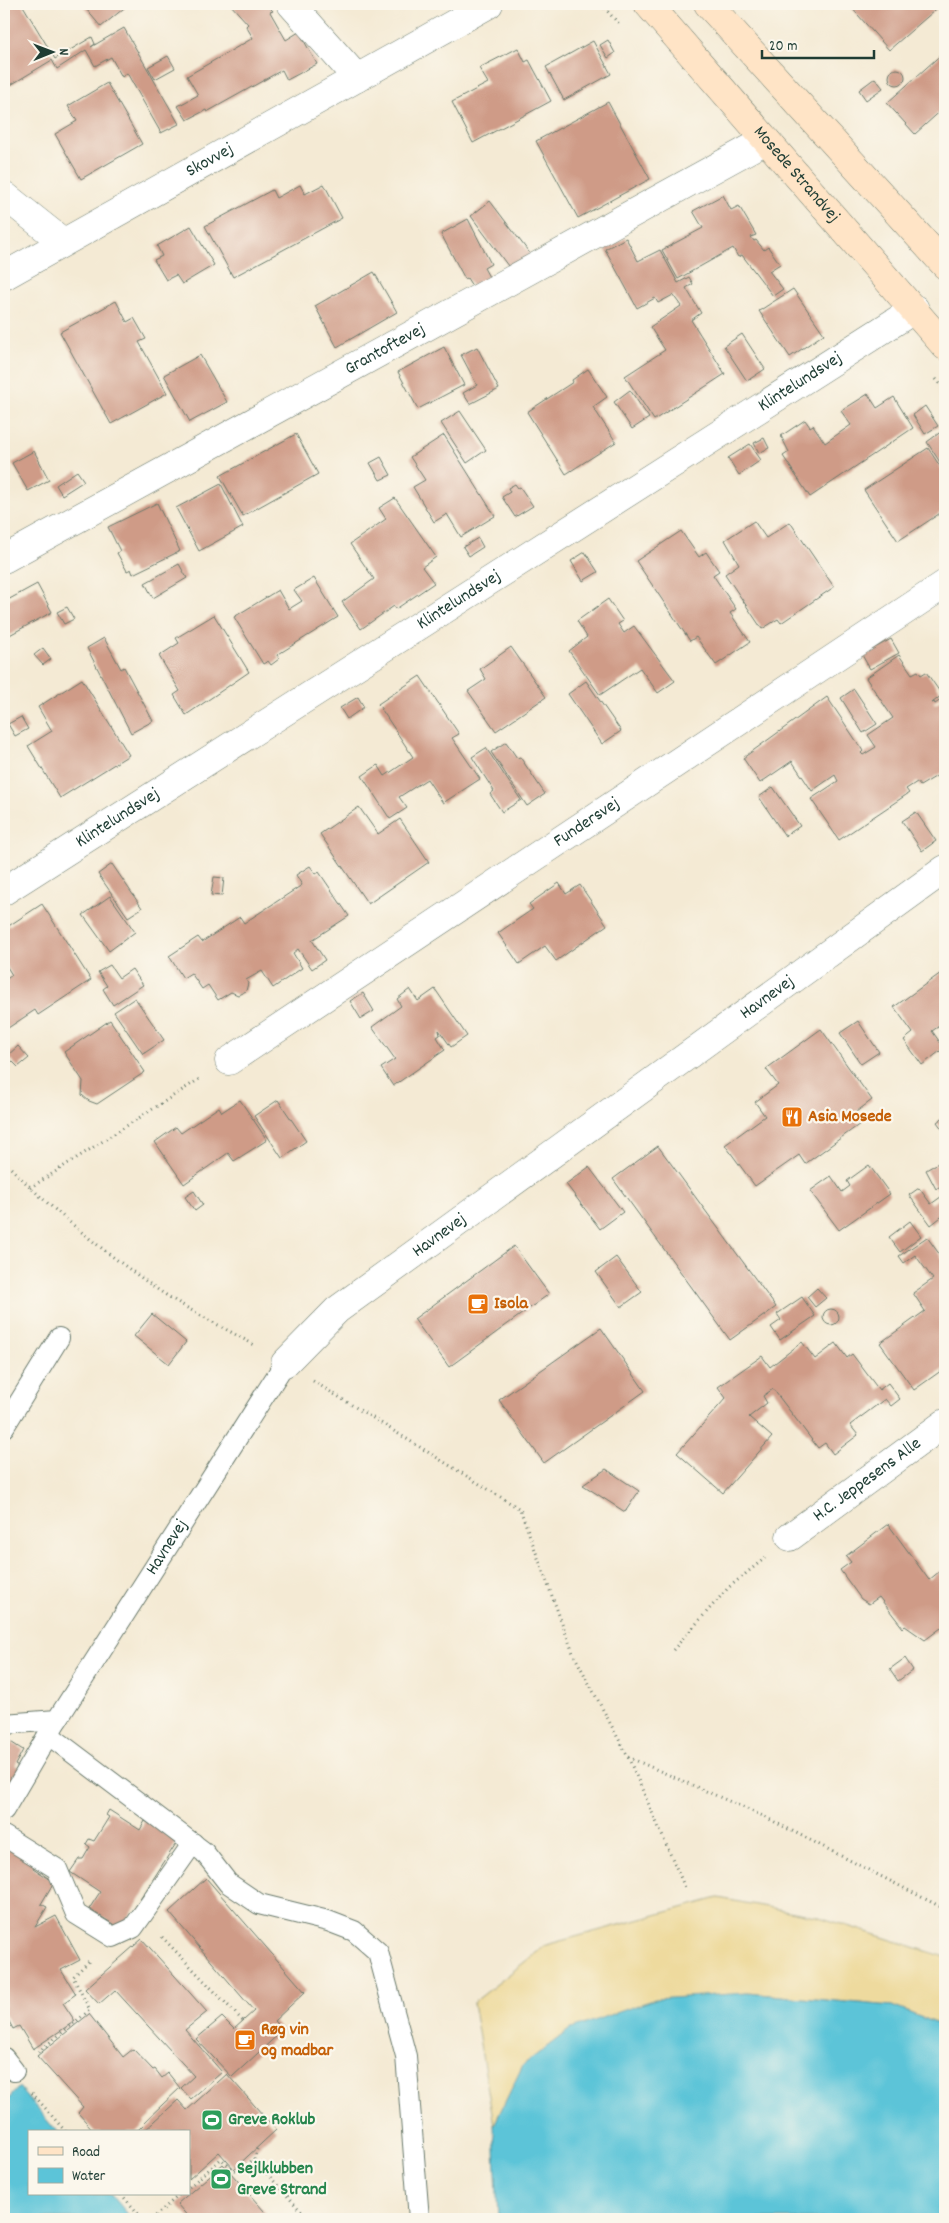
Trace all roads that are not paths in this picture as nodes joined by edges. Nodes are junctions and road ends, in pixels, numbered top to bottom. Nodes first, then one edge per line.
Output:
1 (291, 4) edge
2 (489, 4) edge
3 (648, 4) edge
4 (708, 4) edge
5 (358, 78) junction
6 (766, 140) junction
7 (4, 195) edge
8 (63, 242) junction
9 (945, 265) edge
10 (4, 276) edge
11 (914, 310) junction
12 (945, 346) edge
13 (4, 558) edge
14 (945, 584) edge
15 (945, 869) edge
16 (4, 891) edge
17 (229, 1060) road end
18 (59, 1338) dead end
19 (286, 1363) joint
20 (945, 1423) edge
21 (4, 1427) edge
22 (790, 1537) road end
23 (4, 1724) edge
24 (53, 1727) junction
25 (4, 1810) edge
26 (4, 1836) edge
27 (192, 1843) junction
28 (419, 2219) edge

1 - 5 street
2 - 5 street, Skovvej
3 - 6 main road, Mosede Strandvej
4 - 9 main road
5 - 8 street, Skovvej
6 - 11 main road, Mosede Strandvej
6 - 13 street, Grantoftevej
7 - 8 street
8 - 10 street, Skovvej
11 - 12 main road, Mosede Strandvej
11 - 16 street, Klintelundsvej
14 - 17 street, Fundersvej
15 - 19 street, Havnevej
18 - 21 lane
19 - 24 lane, Havnevej
20 - 22 street, H.C. Jeppesens Alle
23 - 24 lane
24 - 25 lane, Havnevej
24 - 27 lane
26 - 27 lane
27 - 28 lane

